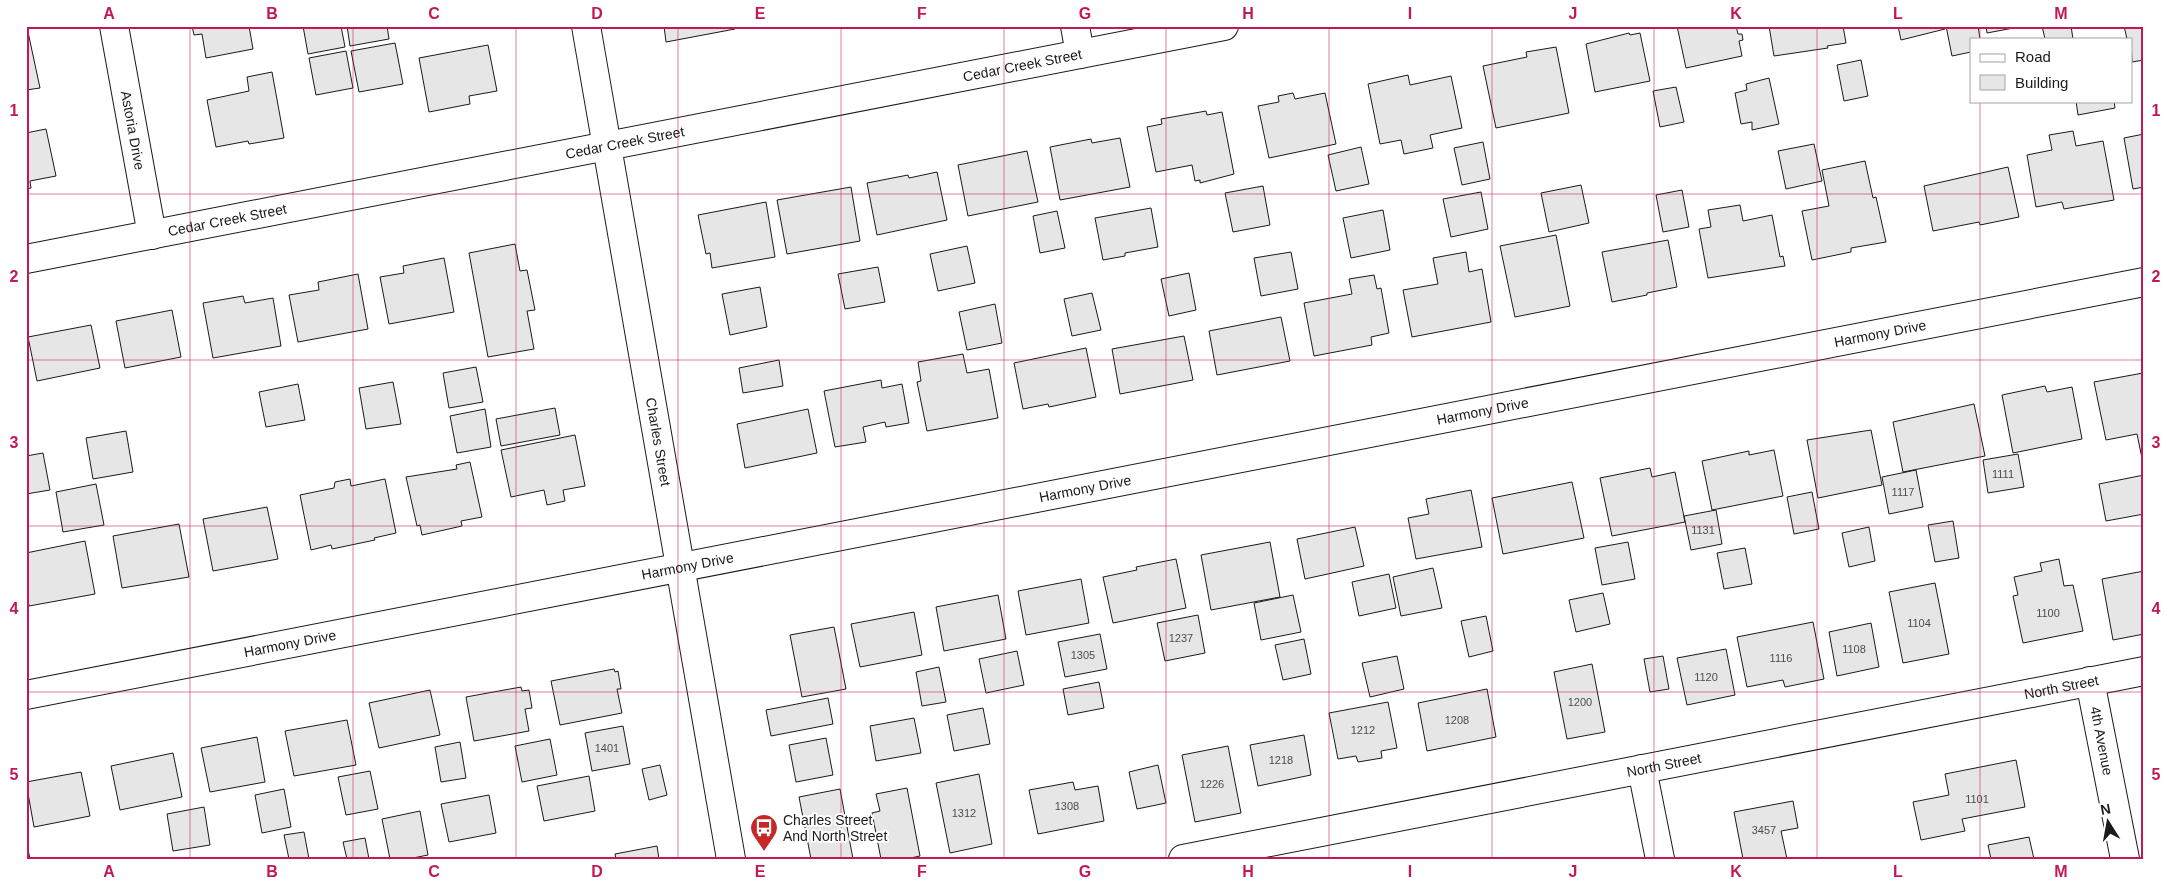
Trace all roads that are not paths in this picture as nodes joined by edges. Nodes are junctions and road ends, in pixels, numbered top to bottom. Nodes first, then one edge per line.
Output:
1 (114, 26) edge
2 (586, 26) edge
3 (1075, 26) edge
4 (1224, 26) edge
5 (1080, 54) junction
6 (607, 147) junction
7 (152, 235) junction
8 (26, 259) edge
9 (2144, 282) edge
10 (680, 568) junction
11 (2144, 671) edge
12 (2090, 681) junction
13 (26, 695) edge
14 (1642, 769) junction
15 (1198, 857) edge
16 (731, 859) edge
17 (1660, 859) edge
18 (2125, 859) edge

1 - 7 street, Astoria Drive
2 - 6 street, Charles Street
3 - 5 street
4 - 5 street, Cedar Creek Street
5 - 6 street, Cedar Creek Street
6 - 7 street, Cedar Creek Street
6 - 10 street, Charles Street
7 - 8 street, Cedar Creek Street
9 - 10 street, Harmony Drive
10 - 13 street, Harmony Drive
10 - 16 street, Charles Street
11 - 12 street, North Street
12 - 14 street, North Street
12 - 18 street, 4th Avenue
14 - 15 street, North Street
14 - 17 street

